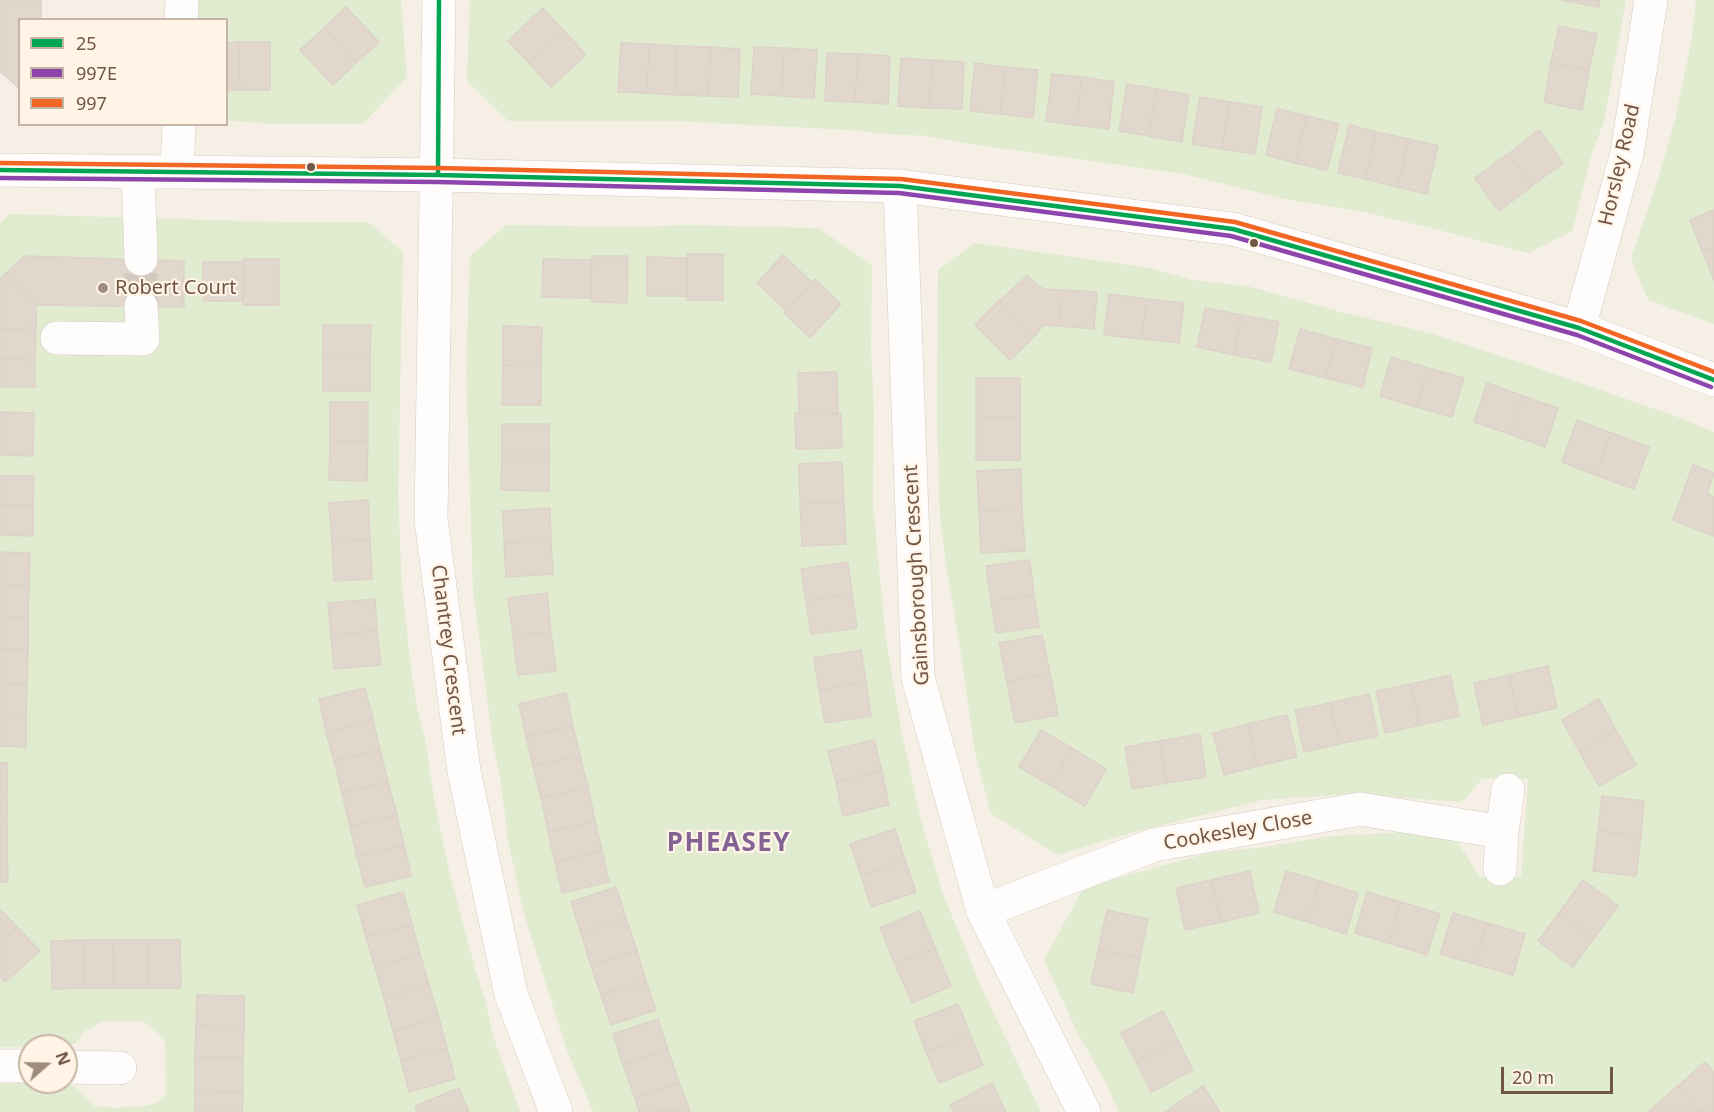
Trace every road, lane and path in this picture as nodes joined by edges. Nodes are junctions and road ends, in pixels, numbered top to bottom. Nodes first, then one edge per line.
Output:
1 (182, 0) edge
2 (439, 0) edge
3 (1651, 0) edge
4 (181, 18) edge
5 (179, 126) edge
6 (0, 170) edge
7 (138, 171) junction
8 (177, 172) junction
9 (438, 175) junction
10 (900, 186) junction
11 (141, 259) tunnel mouth
12 (141, 306) tunnel mouth
13 (1579, 328) junction
14 (57, 338) dead end
15 (1714, 380) edge
16 (1508, 789) dead end
17 (1502, 832) junction
18 (1500, 869) dead end
19 (983, 911) junction
20 (0, 1066) edge
21 (18, 1066) edge
22 (78, 1067) edge
23 (120, 1068) dead end
24 (556, 1112) edge
25 (1084, 1112) edge

1 - 4 street
2 - 9 street, Chantrey Crescent
3 - 13 street, Horsley Road
5 - 8 street
6 - 7 street
7 - 8 street
7 - 11 street
8 - 9 street
9 - 10 street
9 - 24 street, Chantrey Crescent
10 - 13 street
10 - 19 street, Gainsborough Crescent
12 - 14 street
13 - 15 street
16 - 17 street
17 - 18 street
17 - 19 street, Cookesley Close
19 - 25 street, Gainsborough Crescent
20 - 21 street
22 - 23 street

